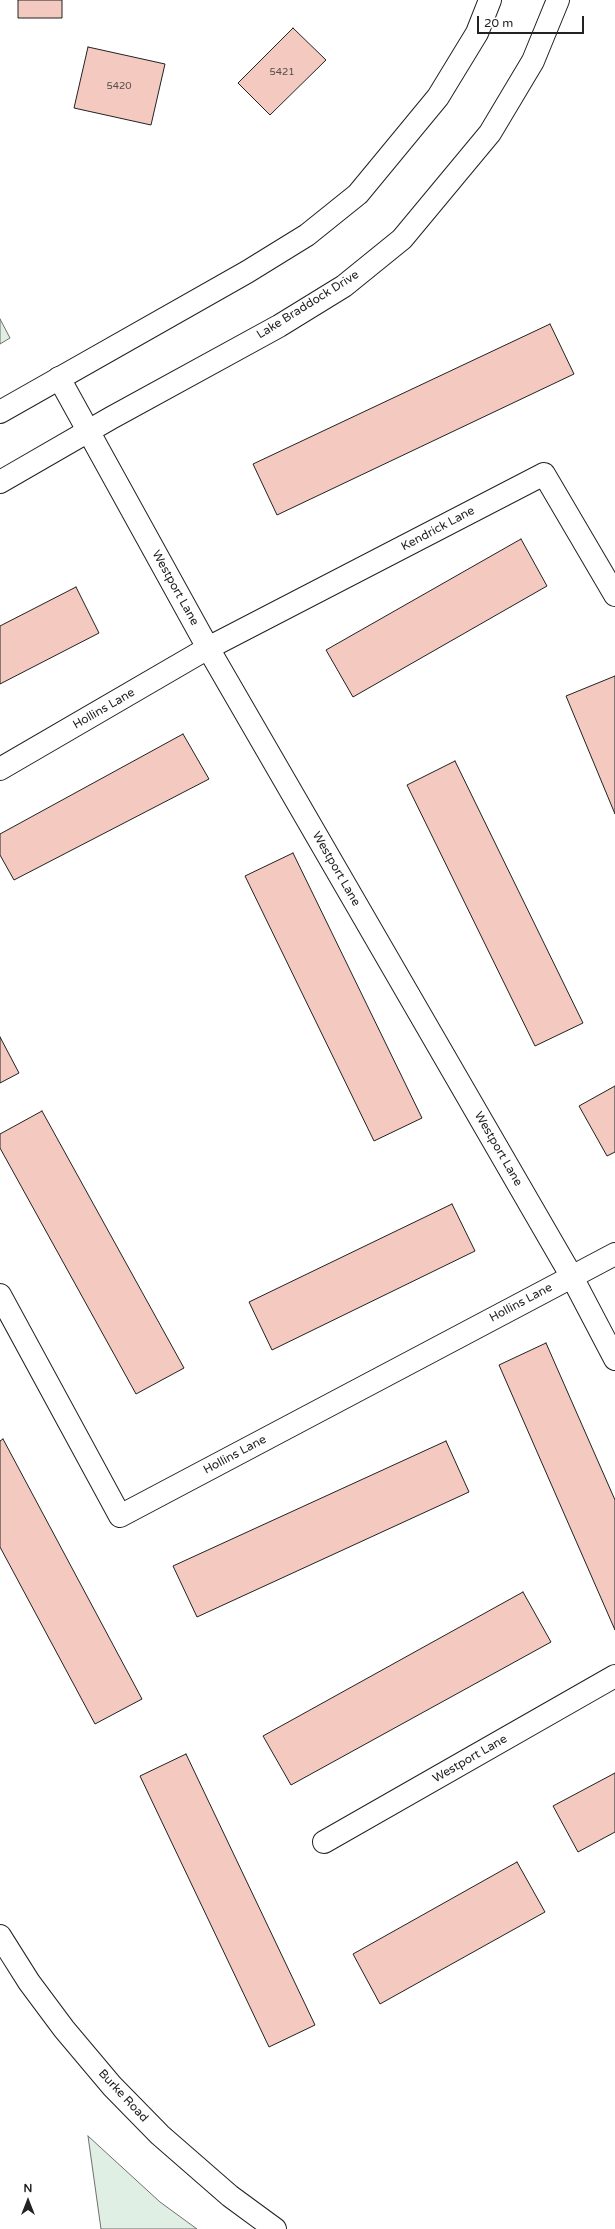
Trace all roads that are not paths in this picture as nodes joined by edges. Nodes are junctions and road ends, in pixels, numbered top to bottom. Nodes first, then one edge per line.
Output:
1 (490, 0) edge
2 (558, 0) edge
3 (58, 378) junction
4 (0, 412) edge
5 (88, 432) junction
6 (0, 482) edge
7 (615, 595) edge
8 (208, 648) junction
9 (0, 769) edge
10 (615, 1254) edge
11 (572, 1277) junction
12 (0, 1296) edge
13 (615, 1359) edge
14 (615, 1676) edge
15 (324, 1842) dead end
16 (0, 1936) edge
17 (275, 2229) edge

1 - 3 street
2 - 5 street, Lake Braddock Drive
3 - 4 street
3 - 5 street, Westport Lane
5 - 6 street, Lake Braddock Drive
5 - 8 street, Westport Lane
7 - 8 street, Kendrick Lane
8 - 9 street, Hollins Lane
8 - 11 street, Westport Lane
10 - 11 street
11 - 12 street, Hollins Lane
11 - 13 street, Westport Lane
14 - 15 street, Westport Lane
16 - 17 street, Burke Road

